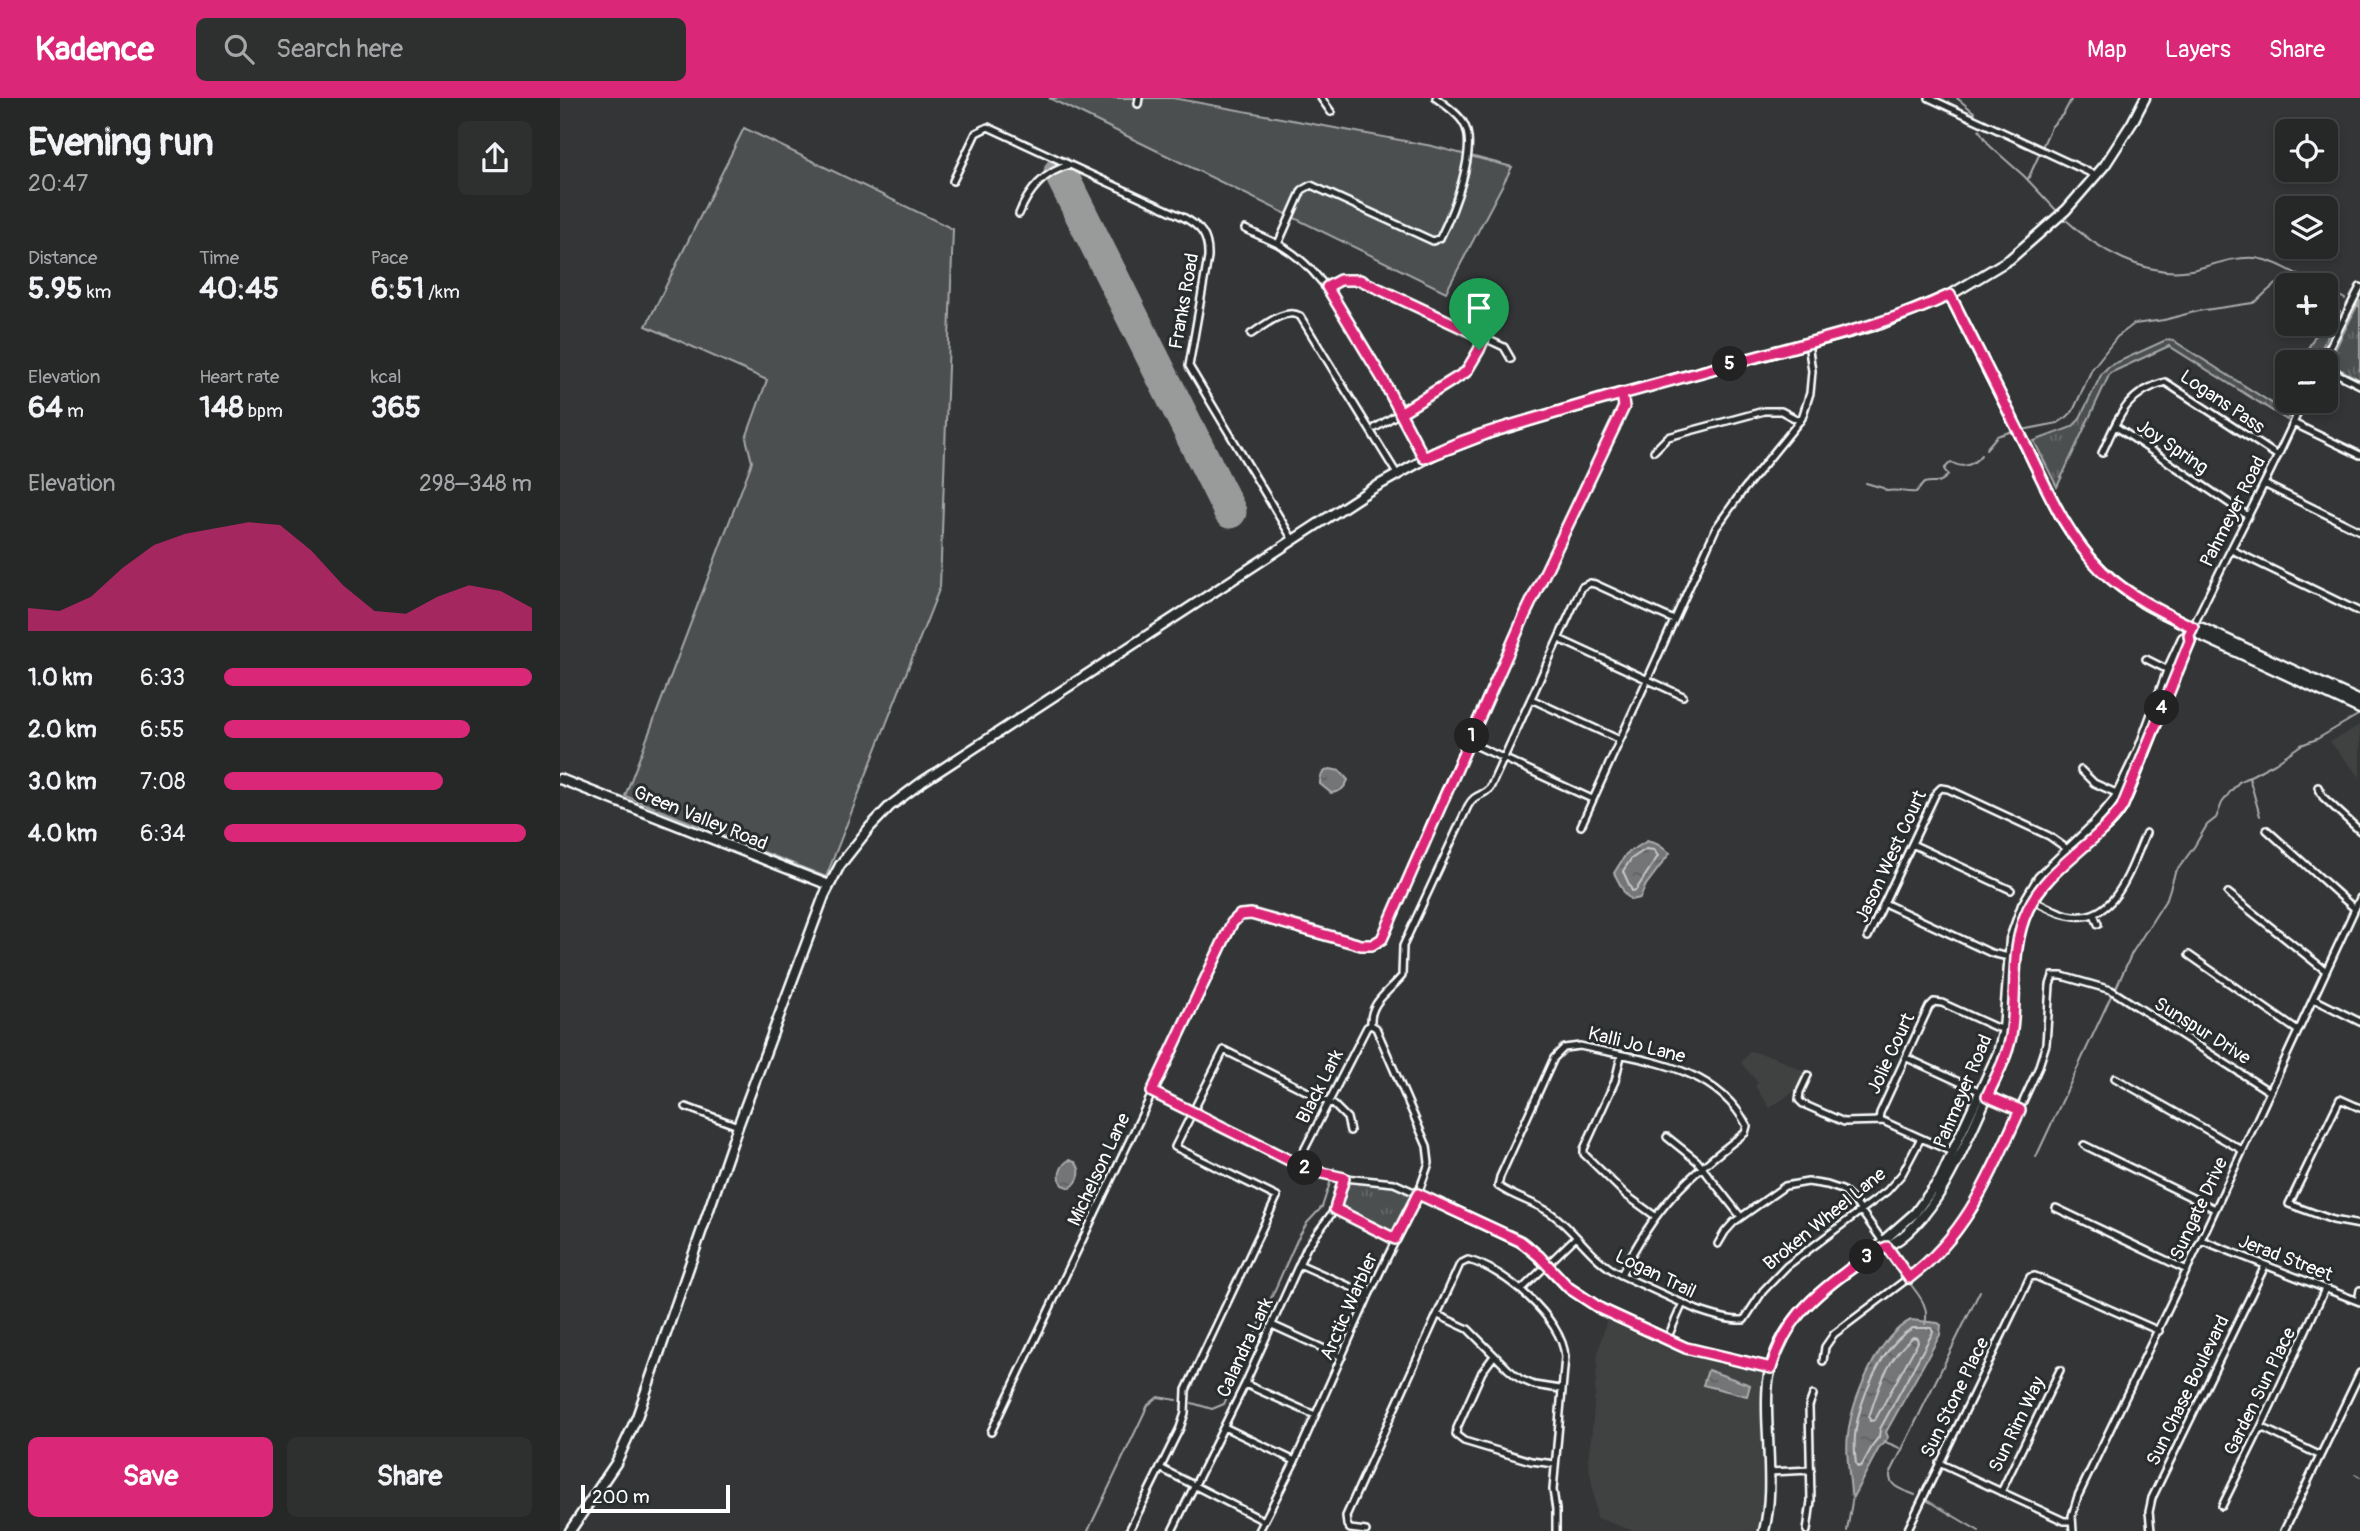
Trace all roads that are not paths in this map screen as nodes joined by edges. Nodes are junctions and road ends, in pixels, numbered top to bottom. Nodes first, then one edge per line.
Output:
1 (1321, 98) edge
2 (1436, 98) edge
3 (1929, 98) edge
4 (2146, 98) edge
5 (1331, 112) dead end
6 (1070, 165) junction
7 (2097, 176) junction
8 (953, 181) dead end
9 (1019, 214) dead end
10 (1245, 229) dead end
11 (1278, 244) junction
12 (1327, 287) junction
13 (2360, 287) edge
14 (1950, 295) junction
15 (1251, 334) dead end
16 (1484, 338) junction
17 (1808, 343) junction
18 (2328, 350) edge
19 (1511, 359) dead end
20 (2338, 374) edge
21 (2360, 384) edge
22 (1622, 393) junction
23 (1400, 413) junction
24 (2298, 413) edge
25 (1800, 421) junction
26 (2293, 424) junction
27 (2115, 426) junction
28 (1375, 428) dead end
29 (1654, 451) dead end
30 (2102, 453) dead end
31 (2278, 456) junction
32 (2360, 456) edge
33 (1424, 458) junction
34 (1397, 474) junction
35 (2264, 484) junction
36 (2248, 516) junction
37 (2360, 531) edge
38 (1293, 540) junction
39 (2232, 550) junction
40 (2360, 612) edge
41 (1674, 620) junction
42 (2191, 631) junction
43 (1559, 639) junction
44 (2146, 659) dead end
45 (2168, 670) junction
46 (1647, 681) junction
47 (1683, 696) dead end
48 (1531, 699) junction
49 (2360, 701) edge
50 (2360, 709) edge
51 (1620, 740) junction
52 (1477, 746) dead end
53 (1503, 758) junction
54 (2081, 770) dead end
55 (560, 779) edge
56 (2318, 787) dead end
57 (2122, 795) junction
58 (1592, 799) junction
59 (1581, 826) dead end
60 (2267, 831) dead end
61 (2360, 831) edge
62 (2146, 833) dead end
63 (1912, 844) junction
64 (2071, 852) junction
65 (829, 885) junction
66 (2011, 890) dead end
67 (2228, 894) dead end
68 (2360, 898) edge
69 (2030, 899) junction
70 (1884, 904) junction
71 (2355, 909) junction
72 (2094, 914) junction
73 (2098, 924) dead end
74 (1868, 937) dead end
75 (2189, 955) dead end
76 (2012, 958) junction
77 (2326, 971) junction
78 (2314, 999) junction
79 (2360, 1023) edge
80 (1371, 1024) junction
81 (2008, 1030) junction
82 (2298, 1031) junction
83 (1622, 1056) junction
84 (1907, 1058) junction
85 (1808, 1075) dead end
86 (2115, 1079) dead end
87 (1152, 1092) junction
88 (2270, 1092) junction
89 (1984, 1094) junction
90 (1328, 1102) junction
91 (686, 1107) dead end
92 (2360, 1108) edge
93 (2020, 1110) junction
94 (1192, 1113) junction
95 (1880, 1120) junction
96 (738, 1126) junction
97 (1350, 1131) dead end
98 (1667, 1137) dead end
99 (1921, 1138) junction
100 (2084, 1145) dead end
101 (2242, 1150) junction
102 (1956, 1154) junction
103 (1297, 1164) junction
104 (1702, 1167) junction
105 (1344, 1178) junction
106 (1498, 1186) joint
107 (1418, 1194) junction
108 (1449, 1208) joint
109 (2056, 1208) dead end
110 (1335, 1209) junction
111 (2215, 1209) junction
112 (1861, 1211) junction
113 (1655, 1216) junction
114 (1741, 1217) junction
115 (2360, 1224) edge
116 (1576, 1237) junction
117 (1395, 1239) junction
118 (2202, 1240) junction
119 (1718, 1244) dead end
120 (1885, 1244) junction
121 (1299, 1264) junction
122 (1546, 1264) junction
123 (2264, 1266) junction
124 (2187, 1270) junction
125 (1621, 1275) junction
126 (1909, 1278) junction
127 (2325, 1289) junction
128 (1521, 1290) junction
129 (2360, 1290) edge
130 (1369, 1295) junction
131 (2359, 1302) edge
132 (1683, 1303) junction
133 (1438, 1315) junction
134 (1744, 1320) joint
135 (1272, 1325) junction
136 (2159, 1331) junction
137 (1667, 1339) junction
138 (1494, 1356) junction
139 (1342, 1357) junction
140 (1823, 1361) dead end
141 (1771, 1368) junction
142 (2060, 1370) dead end
143 (2360, 1373) edge
144 (1245, 1384) junction
145 (1560, 1389) junction
146 (1813, 1395) dead end
147 (1315, 1415) junction
148 (1224, 1427) junction
149 (2261, 1427) junction
150 (991, 1432) dead end
151 (2319, 1455) junction
152 (1295, 1461) junction
153 (1939, 1463) junction
154 (1555, 1464) junction
155 (1160, 1468) junction
156 (1811, 1470) junction
157 (1770, 1472) junction
158 (1195, 1485) junction
159 (2001, 1492) junction
160 (2222, 1506) dead end
161 (1264, 1521) junction
162 (2072, 1521) junction
163 (570, 1531) edge
164 (1129, 1531) edge
165 (1172, 1531) edge
166 (1259, 1531) edge
167 (1366, 1531) edge
168 (1556, 1531) edge
169 (1764, 1531) edge
170 (1807, 1531) edge
171 (1907, 1531) edge
172 (2073, 1531) edge
173 (2151, 1531) edge
174 (2284, 1531) edge

1 - 5 street
2 - 11 street
3 - 7 street
4 - 7 main road
6 - 8 street, Franks Road
6 - 9 street
6 - 38 street, Franks Road
7 - 14 main road
10 - 11 street
11 - 12 street
12 - 16 street
12 - 23 street
13 - 18 street
14 - 17 main road
14 - 42 main road
15 - 34 street
16 - 19 street
16 - 23 street
17 - 22 main road
17 - 25 street
20 - 21 street
22 - 33 main road
22 - 87 street, Michelson Lane
23 - 28 street
23 - 33 street
24 - 26 street, Pahmeyer Road
25 - 29 street
25 - 41 street
26 - 31 street, Pahmeyer Road
26 - 32 street
27 - 30 street, Logans Pass
27 - 31 street, Logans Pass
27 - 36 street, Joy Spring
31 - 35 street, Pahmeyer Road
33 - 34 main road
34 - 38 main road
35 - 36 street, Pahmeyer Road
35 - 37 street
36 - 39 street, Pahmeyer Road
38 - 65 main road
39 - 40 street
39 - 42 street, Pahmeyer Road
41 - 43 street
41 - 46 street
42 - 45 main road, Pahmeyer Road
42 - 49 main road
42 - 50 main road
42 - 57 main road, Pahmeyer Road
43 - 46 street
43 - 48 street
44 - 45 street
45 - 57 main road, Pahmeyer Road
46 - 47 street
46 - 51 street
48 - 51 street
48 - 53 street
51 - 58 street
52 - 53 street
53 - 58 street
53 - 80 street, Arctic Warbler
54 - 57 street
55 - 65 main road, Green Valley Road
56 - 61 street
57 - 64 main road, Pahmeyer Road
58 - 59 street
60 - 71 street
62 - 72 street
63 - 64 street, Jason West Court
63 - 66 street
63 - 70 street, Jason West Court
64 - 69 main road, Pahmeyer Road
65 - 96 main road
67 - 77 street
68 - 71 street, Sungate Drive
69 - 72 street
69 - 76 main road, Pahmeyer Road
70 - 74 street, Jason West Court
70 - 76 street
71 - 77 street, Sungate Drive
72 - 73 street
75 - 82 street
76 - 81 main road, Pahmeyer Road
77 - 78 street, Sungate Drive
78 - 79 street
78 - 82 street, Sungate Drive
80 - 90 street, Black Lark
80 - 107 street, Arctic Warbler
81 - 84 street, Jolie Court
81 - 89 main road, Pahmeyer Road
82 - 88 street, Sungate Drive
83 - 104 street, Kalli Jo Lane
83 - 106 street, Kalli Jo Lane
83 - 113 street
84 - 89 street
84 - 95 street, Jolie Court
85 - 95 street
86 - 101 street
87 - 94 street
87 - 150 street, Michelson Lane
88 - 93 street, Sunspur Drive
88 - 101 street, Sungate Drive
89 - 93 street
89 - 102 main road, Pahmeyer Road
90 - 94 street
90 - 97 street
90 - 103 street, Black Lark
91 - 96 street
92 - 115 street
93 - 126 street
94 - 103 street
94 - 155 street
95 - 99 street
96 - 163 main road
98 - 104 street
99 - 102 street
99 - 112 street, Broken Wheel Lane
100 - 111 street
101 - 111 street, Sungate Drive
102 - 120 main road, Pahmeyer Road
103 - 105 street
104 - 113 street
104 - 114 street
105 - 107 street
105 - 110 street, Calandra Lark
106 - 116 street, Logan Trail
107 - 108 street
107 - 117 street, Arctic Warbler
108 - 122 main road
109 - 124 street
110 - 117 street
110 - 121 street, Calandra Lark
111 - 118 street, Sungate Drive
112 - 114 street
112 - 120 street
112 - 134 street, Broken Wheel Lane
113 - 125 street
114 - 119 street
116 - 122 street
116 - 125 street, Logan Trail
117 - 130 street, Arctic Warbler
118 - 123 street, Jerad Street
118 - 124 street, Sungate Drive
120 - 126 street
120 - 141 main road, Pahmeyer Road
121 - 130 street
121 - 135 street, Calandra Lark
122 - 128 street
122 - 137 main road
123 - 127 street, Jerad Street
123 - 173 street, Sun Chase Boulevard
124 - 136 street, Sungate Drive
125 - 132 street, Logan Trail
126 - 140 street
127 - 131 street, Jerad Street
127 - 149 street, Garden Sun Place
128 - 133 street
128 - 145 street
129 - 131 street
130 - 139 street, Arctic Warbler
132 - 134 street, Logan Trail
132 - 137 street
133 - 138 street
133 - 167 street
135 - 139 street
135 - 144 street, Calandra Lark
136 - 153 street, Sun Stone Place
136 - 162 street, Sungate Drive
137 - 141 main road
138 - 145 street
138 - 154 street
139 - 147 street, Arctic Warbler
141 - 157 main road, Pahmeyer Road
142 - 159 street, Sun Rim Way
143 - 151 street
144 - 147 street
144 - 148 street, Calandra Lark
145 - 154 street
146 - 156 street
147 - 152 street, Arctic Warbler
148 - 152 street
148 - 158 street, Calandra Lark
149 - 151 street
149 - 160 street, Garden Sun Place
151 - 174 street
152 - 161 street, Arctic Warbler
153 - 159 street
153 - 171 street, Sun Stone Place
154 - 168 street
155 - 158 street
155 - 164 street
156 - 157 street
156 - 170 street
157 - 169 main road, Pahmeyer Road
158 - 161 street
158 - 165 street, Calandra Lark
159 - 162 street
161 - 166 street, Arctic Warbler
162 - 172 street, Sungate Drive

